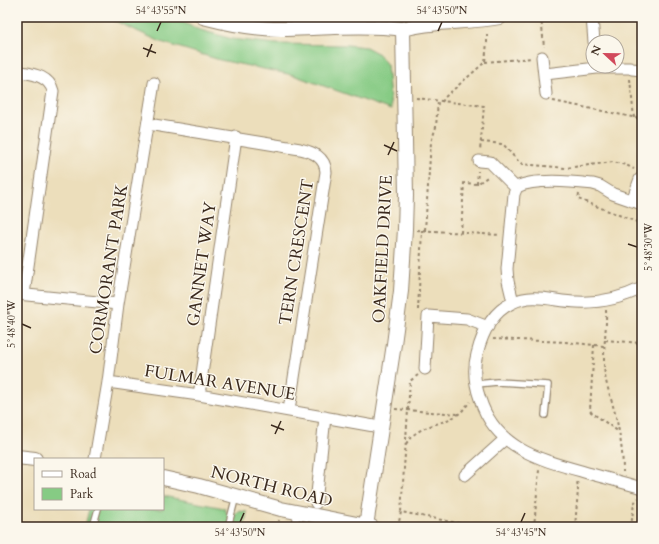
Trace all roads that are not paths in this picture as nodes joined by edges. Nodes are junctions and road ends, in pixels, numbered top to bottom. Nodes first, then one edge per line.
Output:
1 (202, 17) edge
2 (500, 17) edge
3 (592, 17) edge
4 (403, 29) junction
5 (593, 34) edge
6 (542, 57) road end
7 (625, 68) edge
8 (585, 69) edge
9 (642, 70) edge
10 (17, 71) edge
11 (545, 74) junction
12 (154, 83) dead end
13 (546, 94) road end
14 (148, 124) junction
15 (236, 137) junction
16 (480, 161) road end
17 (638, 175) road end
18 (516, 188) junction
19 (637, 202) edge
20 (642, 288) edge
21 (21, 294) edge
22 (513, 302) junction
23 (118, 304) junction
24 (488, 327) junction
25 (425, 369) road end
26 (108, 382) junction
27 (477, 387) junction
28 (199, 395) junction
29 (289, 410) junction
30 (545, 415) dead end
31 (325, 417) junction
32 (381, 426) junction
33 (505, 439) junction
34 (17, 457) edge
35 (95, 458) edge
36 (34, 459) edge
37 (465, 475) dead end
38 (164, 478) edge
39 (640, 493) edge
40 (236, 496) junction
41 (316, 503) dead end
42 (98, 510) edge
43 (297, 513) junction
44 (93, 527) edge
45 (228, 527) edge
46 (295, 527) edge
47 (369, 527) edge

1 - 4 street
2 - 4 street
3 - 5 street
4 - 32 street, OAKFIELD DRIVE
6 - 11 street
7 - 9 street
8 - 11 street
10 - 21 street
11 - 13 street
12 - 14 street, CORMORANT PARK
14 - 15 street, TERN CRESCENT
14 - 23 street, CORMORANT PARK
15 - 28 street, GANNET WAY
15 - 29 street, TERN CRESCENT
16 - 18 street
17 - 19 street
18 - 19 street
18 - 22 street
20 - 22 street
21 - 23 street
22 - 24 street
23 - 26 street, CORMORANT PARK
24 - 25 street
24 - 27 street
26 - 28 street, FULMAR AVENUE
26 - 35 street, CORMORANT PARK
27 - 30 lane
27 - 33 street
28 - 29 street, FULMAR AVENUE
29 - 31 street, FULMAR AVENUE
31 - 32 street, FULMAR AVENUE
31 - 41 street
32 - 47 street, OAKFIELD DRIVE
33 - 37 street
33 - 39 street
34 - 36 street
38 - 40 street, NORTH ROAD
40 - 43 street, NORTH ROAD
40 - 45 lane
42 - 44 lane
43 - 46 lane
43 - 47 street, NORTH ROAD

